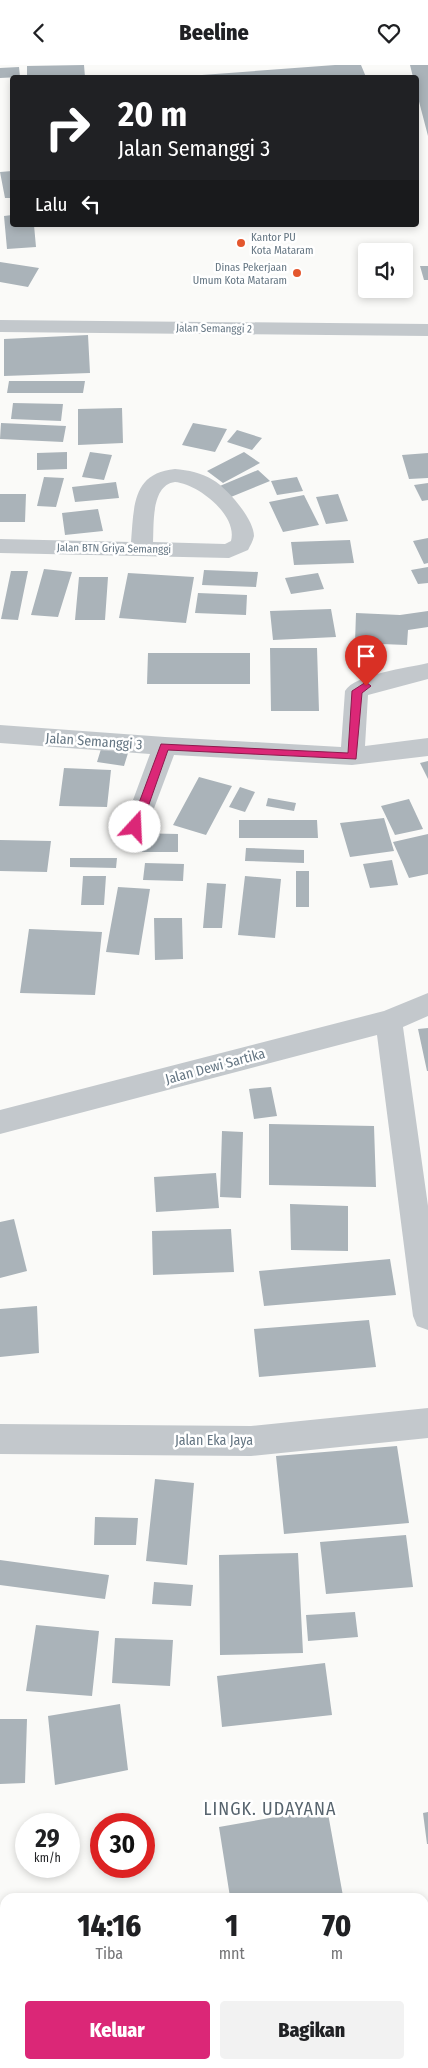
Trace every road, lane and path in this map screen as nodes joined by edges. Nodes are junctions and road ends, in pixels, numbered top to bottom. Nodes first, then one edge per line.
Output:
1 (0, 326) edge
2 (423, 330) edge
3 (428, 349) edge
4 (0, 546) edge
5 (141, 548) junction
6 (428, 671) edge
7 (1, 737) edge
8 (165, 746) junction
9 (428, 747) edge
10 (352, 757) junction
11 (135, 827) dead end
12 (428, 1004) edge
13 (389, 1021) junction
14 (0, 1121) edge
15 (428, 1316) edge
16 (428, 1423) edge
17 (0, 1439) edge

1 - 2 street, Jalan Semanggi 2
2 - 3 street
4 - 5 street, Jalan BTN Griya Semanggi
5 - 5 street, Jalan BTN Griya Semanggi
6 - 10 street
7 - 8 street, Jalan Semanggi 3
8 - 10 street, Jalan Semanggi 3
8 - 11 street
9 - 10 street, Jalan Semanggi 3
12 - 13 street, Jalan Dewi Sartika
13 - 14 street, Jalan Dewi Sartika
13 - 15 street
16 - 17 street, Jalan Eka Jaya

